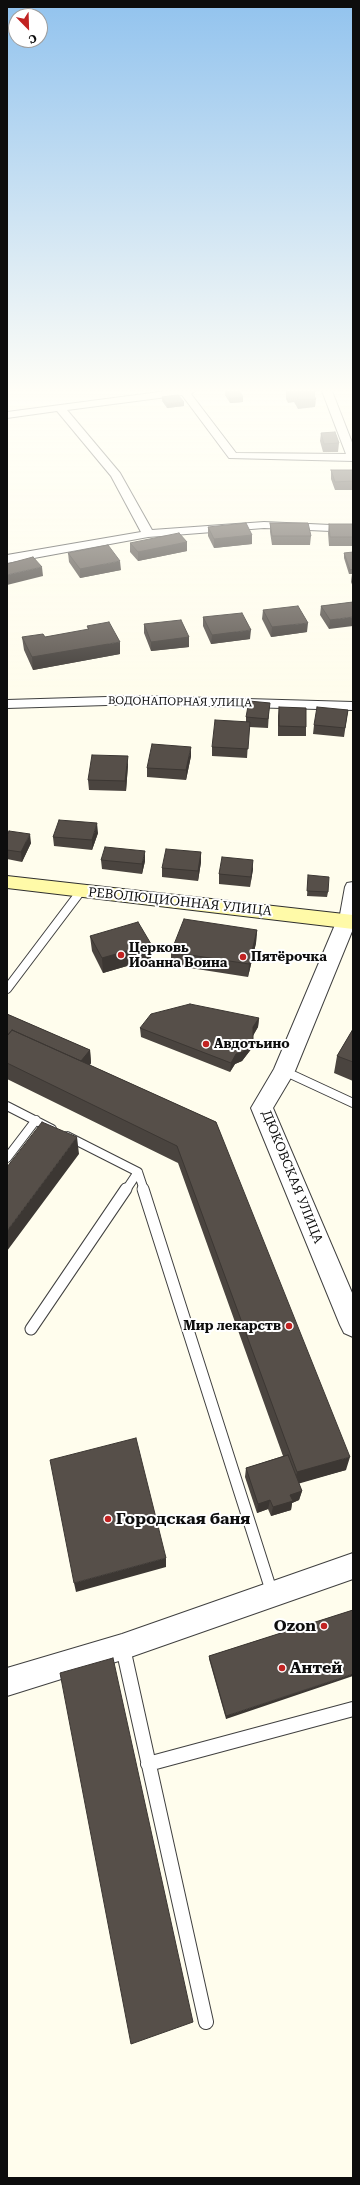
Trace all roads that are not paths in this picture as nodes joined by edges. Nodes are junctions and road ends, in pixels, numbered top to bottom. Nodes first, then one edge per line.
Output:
1 (126, 493) edge
2 (353, 529) edge
3 (148, 534) junction
4 (7, 559) edge
5 (7, 704) edge
6 (353, 706) edge
7 (7, 882) edge
8 (353, 887) edge
9 (81, 892) junction
10 (350, 921) edge
11 (7, 989) edge
12 (284, 1071) junction
13 (353, 1103) edge
14 (7, 1106) edge
15 (36, 1120) junction
16 (7, 1158) edge
17 (138, 1172) junction
18 (353, 1325) edge
19 (31, 1329) dead end
20 (353, 1566) edge
21 (272, 1594) junction
22 (122, 1646) junction
23 (7, 1682) edge
24 (353, 1708) edge
25 (148, 1764) junction
26 (206, 2022) dead end

1 - 3 street
2 - 3 street
3 - 4 street
5 - 6 street, ВОДОНАПОРНАЯ УЛИЦА
7 - 9 main road, РЕВОЛЮЦИОННАЯ УЛИЦА
8 - 10 street
9 - 10 main road, РЕВОЛЮЦИОННАЯ УЛИЦА
9 - 11 lane
10 - 12 street, ДЮКОВСКАЯ УЛИЦА
12 - 13 lane
12 - 18 street, ДЮКОВСКАЯ УЛИЦА
14 - 15 lane
15 - 16 lane
15 - 17 lane
17 - 19 lane
17 - 21 lane
20 - 21 street
21 - 22 street
22 - 23 street
22 - 25 lane
24 - 25 lane
25 - 26 lane

